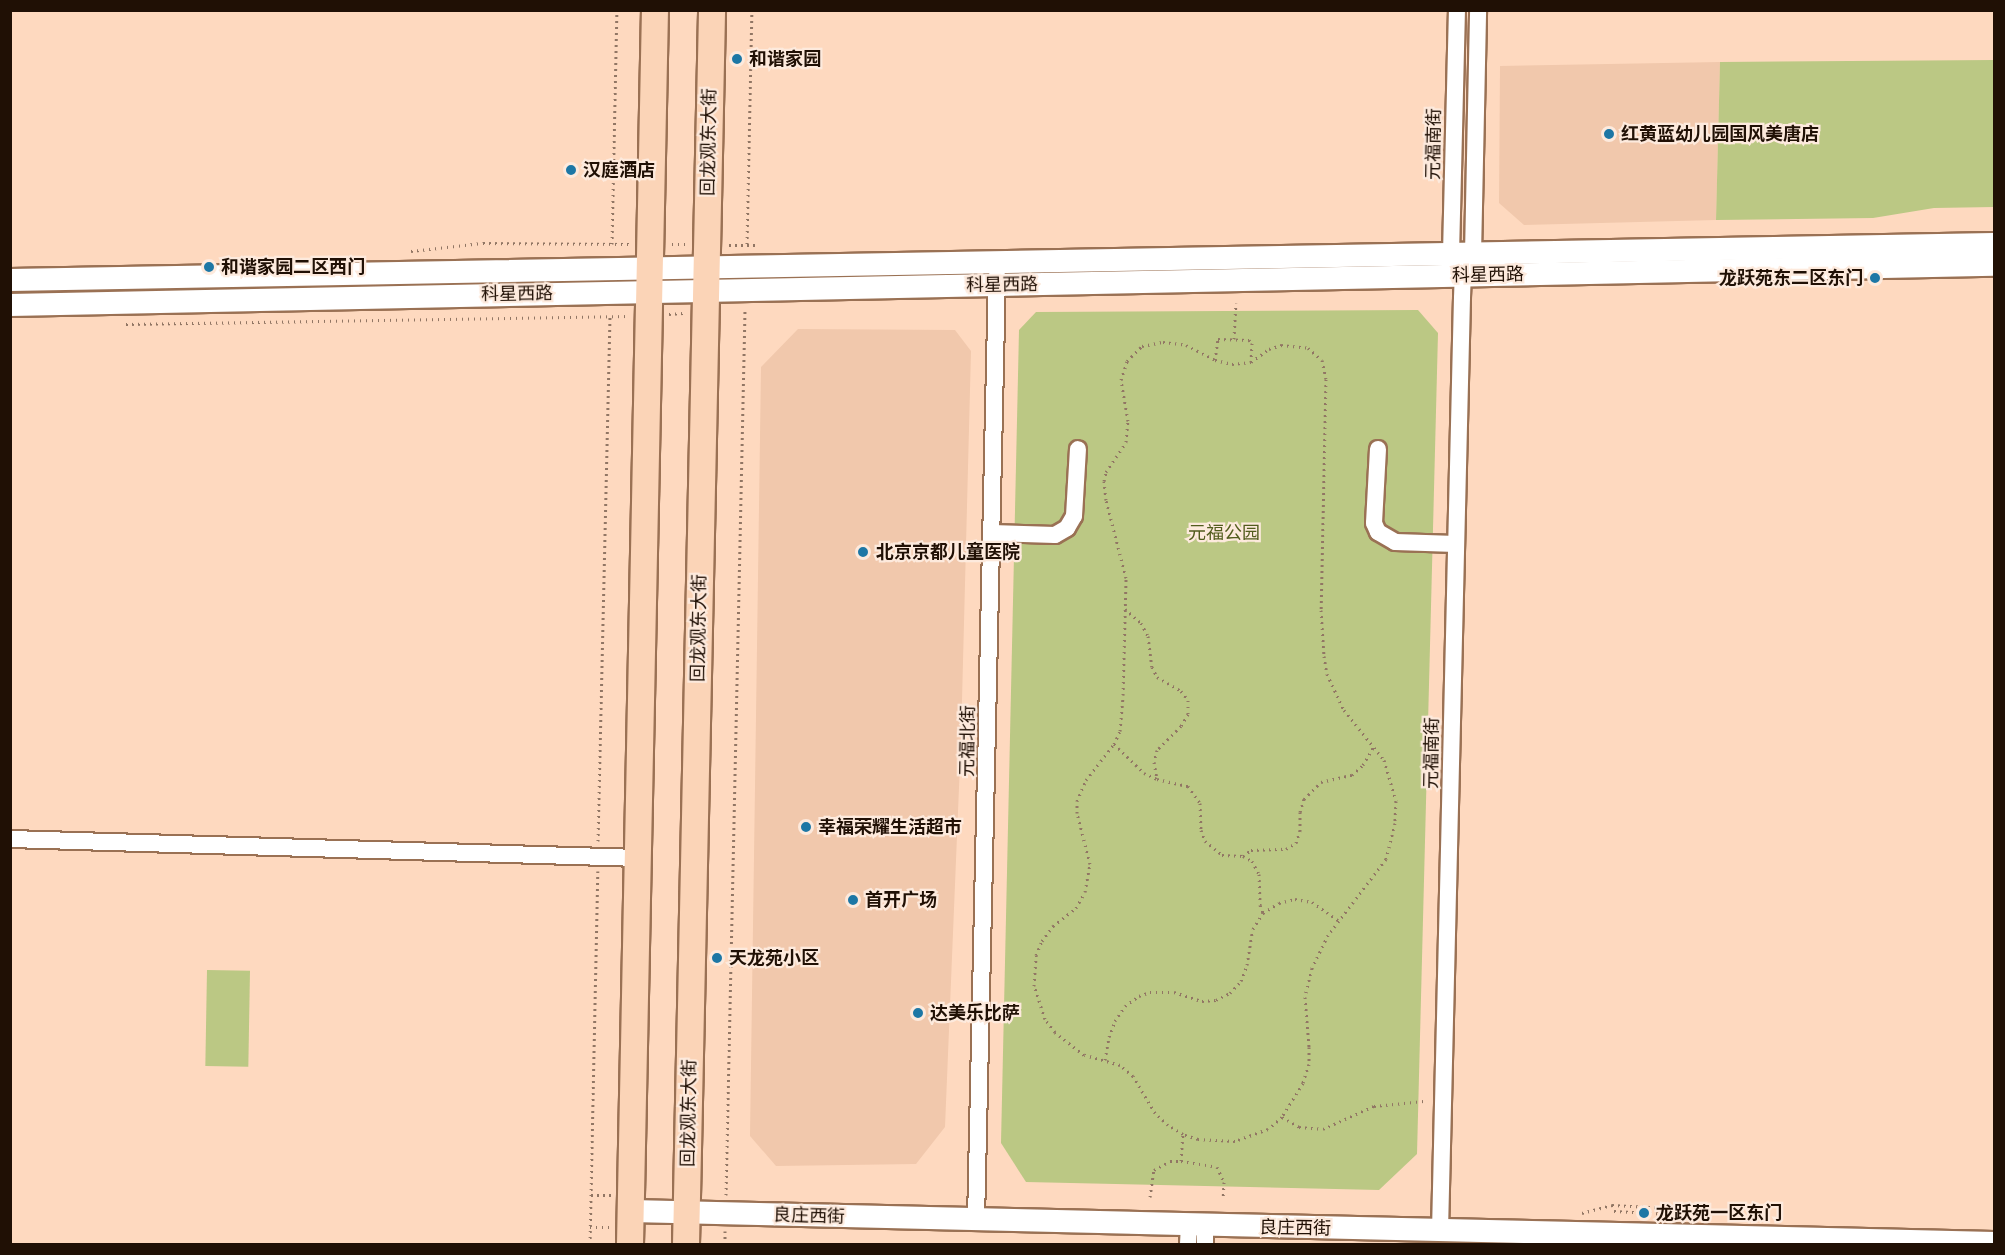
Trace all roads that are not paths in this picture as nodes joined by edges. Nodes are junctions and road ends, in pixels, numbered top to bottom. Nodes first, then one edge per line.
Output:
1 (655, 10) edge
2 (712, 10) edge
3 (1457, 10) edge
4 (1478, 10) edge
5 (1995, 244) edge
6 (1462, 254) junction
7 (998, 262) junction
8 (1995, 265) edge
9 (1463, 275) junction
10 (706, 279) junction
11 (10, 280) edge
12 (650, 280) junction
13 (997, 285) junction
14 (10, 305) edge
15 (1378, 448) dead end
16 (1078, 449) dead end
17 (992, 533) junction
18 (1456, 544) junction
19 (10, 839) edge
20 (638, 858) junction
21 (631, 1211) junction
22 (687, 1213) junction
23 (976, 1221) junction
24 (1440, 1231) junction
25 (1197, 1235) edge
26 (1775, 1241) edge
27 (1995, 1243) edge
28 (630, 1245) edge
29 (686, 1245) edge

1 - 12 main road
2 - 10 main road, 回龙观东大街
3 - 6 street, 元福南街
4 - 6 street, 元福南街
5 - 6 street, 科星西路
6 - 7 street, 科星西路
6 - 9 street, 元福南街
7 - 10 street, 科星西路
7 - 13 street, 元福北街
8 - 9 street, 科星西路
9 - 13 street, 科星西路
9 - 18 street, 元福南街
10 - 12 street, 科星西路
10 - 13 street, 科星西路
10 - 22 main road, 回龙观东大街
11 - 12 street, 科星西路
12 - 14 street, 科星西路
12 - 20 main road
13 - 17 street, 元福北街
15 - 18 street
16 - 17 street
17 - 23 street, 元福北街
18 - 24 street, 元福南街
19 - 20 street
20 - 21 main road
21 - 22 street, 良庄西街
21 - 28 main road
22 - 23 street, 良庄西街
22 - 29 main road, 回龙观东大街
23 - 25 street, 良庄西街
24 - 25 street, 良庄西街
24 - 26 street, 良庄西街
26 - 27 street, 良庄西街

